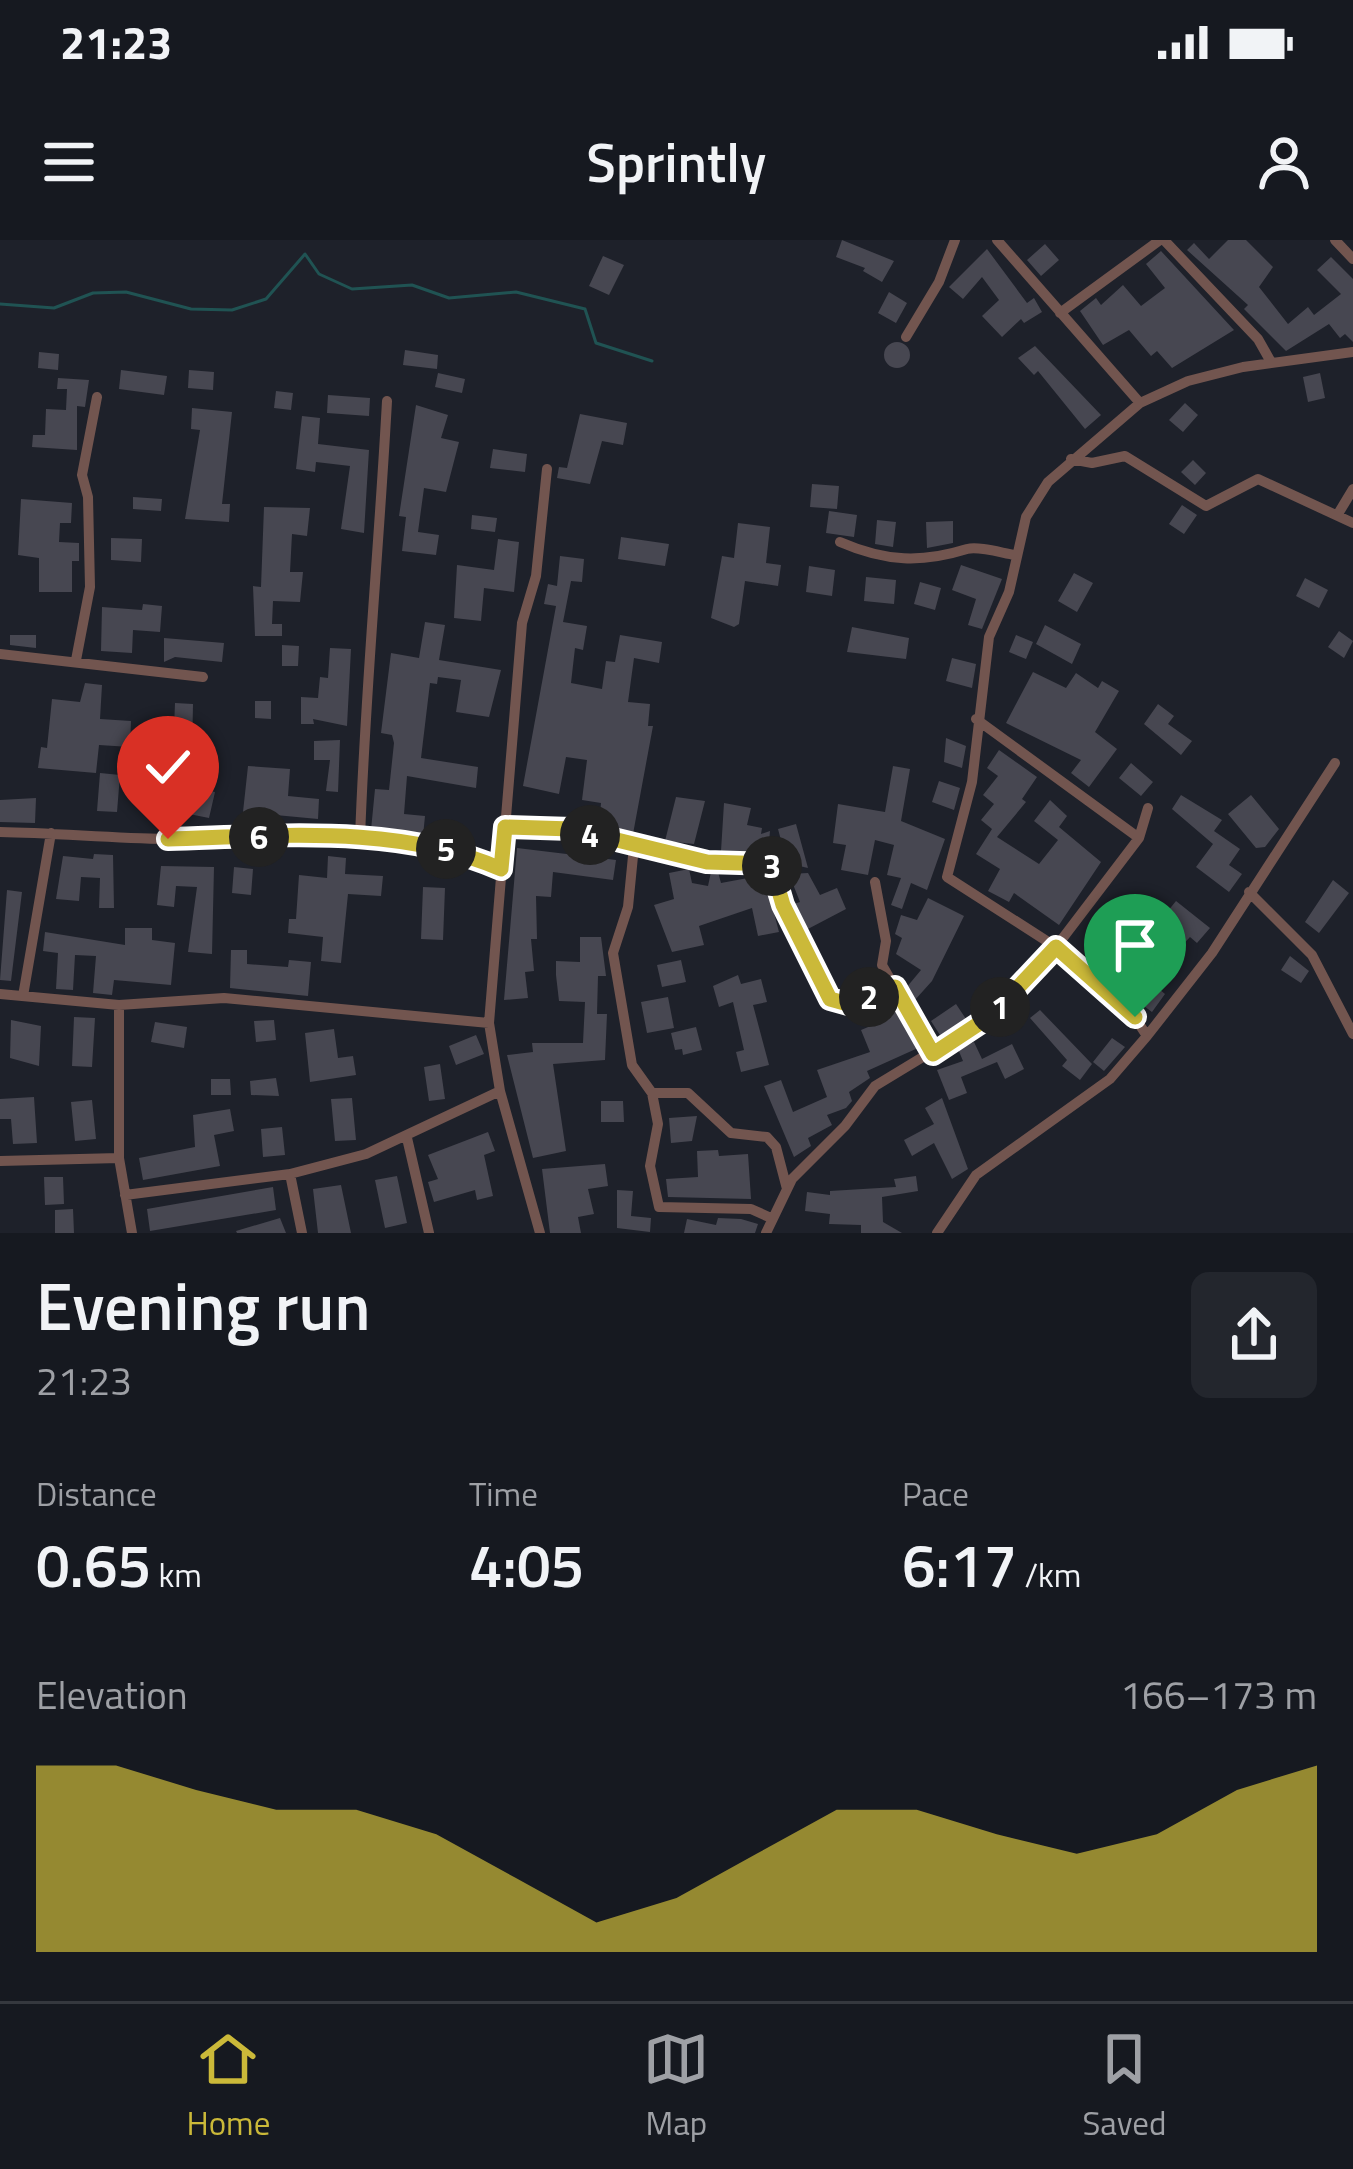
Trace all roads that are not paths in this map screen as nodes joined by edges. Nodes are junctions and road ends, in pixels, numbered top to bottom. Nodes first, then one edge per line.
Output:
1 (955, 240) edge
2 (997, 240) edge
3 (1162, 240) edge
4 (1335, 240) edge
5 (1353, 260) edge
6 (1060, 313) junction
7 (906, 337) dead end
8 (1353, 352) edge
9 (1271, 362) junction
10 (97, 397) dead end
11 (387, 401) dead end
12 (1139, 403) junction
13 (1072, 459) junction
14 (547, 469) dead end
15 (1353, 489) edge
16 (1338, 514) junction
17 (1353, 523) edge
18 (840, 542) dead end
19 (1015, 554) junction
20 (0, 654) edge
21 (76, 660) junction
22 (203, 677) dead end
23 (976, 719) junction
24 (1335, 763) dead end
25 (1148, 808) dead end
26 (505, 827) junction
27 (0, 832) edge
28 (51, 833) junction
29 (1139, 838) junction
30 (360, 839) junction
31 (634, 846) junction
32 (501, 869) junction
33 (875, 882) dead end
34 (1249, 892) junction
35 (1056, 947) junction
36 (895, 987) junction
37 (0, 994) edge
38 (23, 996) junction
39 (119, 1005) junction
40 (489, 1023) junction
41 (1353, 1034) edge
42 (1148, 1036) junction
43 (933, 1054) junction
44 (500, 1091) junction
45 (652, 1093) junction
46 (407, 1138) junction
47 (119, 1158) junction
48 (0, 1161) edge
49 (290, 1174) junction
50 (787, 1189) junction
51 (125, 1195) junction
52 (771, 1217) junction
53 (132, 1233) edge
54 (302, 1233) edge
55 (429, 1233) edge
56 (541, 1233) edge
57 (766, 1233) edge
58 (937, 1233) edge

1 - 7 street
2 - 6 street
3 - 6 street
3 - 9 street
4 - 5 street
6 - 12 street
8 - 9 street
9 - 12 street
10 - 21 street
11 - 30 street
12 - 13 street
13 - 16 street
13 - 19 street
14 - 26 street
15 - 16 street
16 - 17 street
18 - 19 street
19 - 23 street
20 - 21 street
21 - 22 street
23 - 29 street
23 - 35 street
24 - 34 street
25 - 29 street
26 - 31 street
26 - 32 street
27 - 28 street
28 - 30 street
28 - 38 street
29 - 35 street
30 - 32 street
31 - 36 street
31 - 45 street
32 - 40 street
33 - 36 street
34 - 41 street
34 - 42 street
35 - 42 street
35 - 43 street
36 - 43 street
37 - 38 street
38 - 39 street
39 - 40 street
39 - 47 street
40 - 44 street
42 - 58 street
43 - 50 street
44 - 46 street
44 - 56 street
45 - 50 street
45 - 52 street
46 - 49 street
46 - 55 street
47 - 48 street
47 - 51 street
49 - 51 street
49 - 54 street
50 - 52 street
51 - 53 street
52 - 57 street

